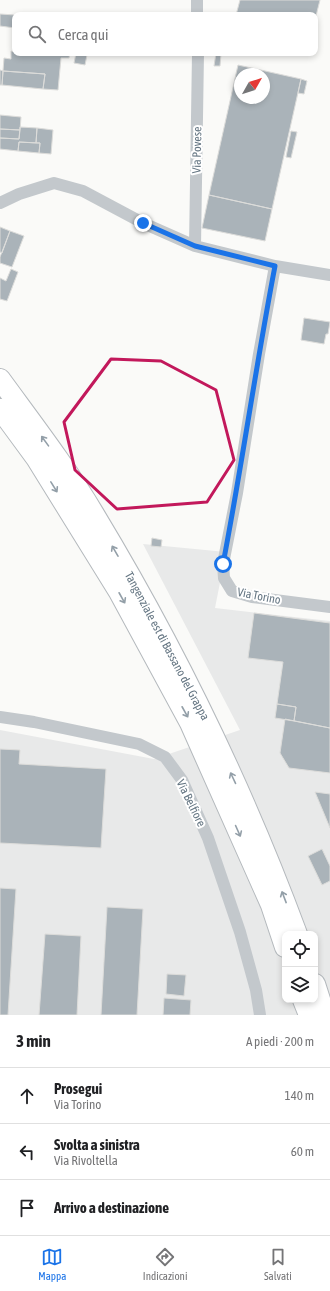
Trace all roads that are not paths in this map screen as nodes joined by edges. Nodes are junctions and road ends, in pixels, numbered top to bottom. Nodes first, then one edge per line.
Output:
1 (197, 0) edge
2 (197, 12) edge
3 (198, 56) edge
4 (0, 203) edge
5 (195, 246) junction
6 (275, 266) junction
7 (330, 275) edge
8 (0, 379) edge
9 (0, 409) edge
10 (330, 607) edge
11 (0, 718) edge
12 (296, 931) edge
13 (282, 937) edge
14 (318, 993) edge
15 (304, 1003) edge
16 (260, 1015) edge
17 (308, 1015) edge
18 (325, 1015) edge

1 - 2 street
3 - 5 street, Via Povese
4 - 5 street
5 - 6 street
6 - 7 street
6 - 10 street, Via Torino
12 -> 8 highway, Tangenziale est di Bassano del Grappa
9 -> 13 highway, Tangenziale est di Bassano del Grappa
11 - 16 street, Via Belfiore
14 - 18 highway
15 - 17 highway

